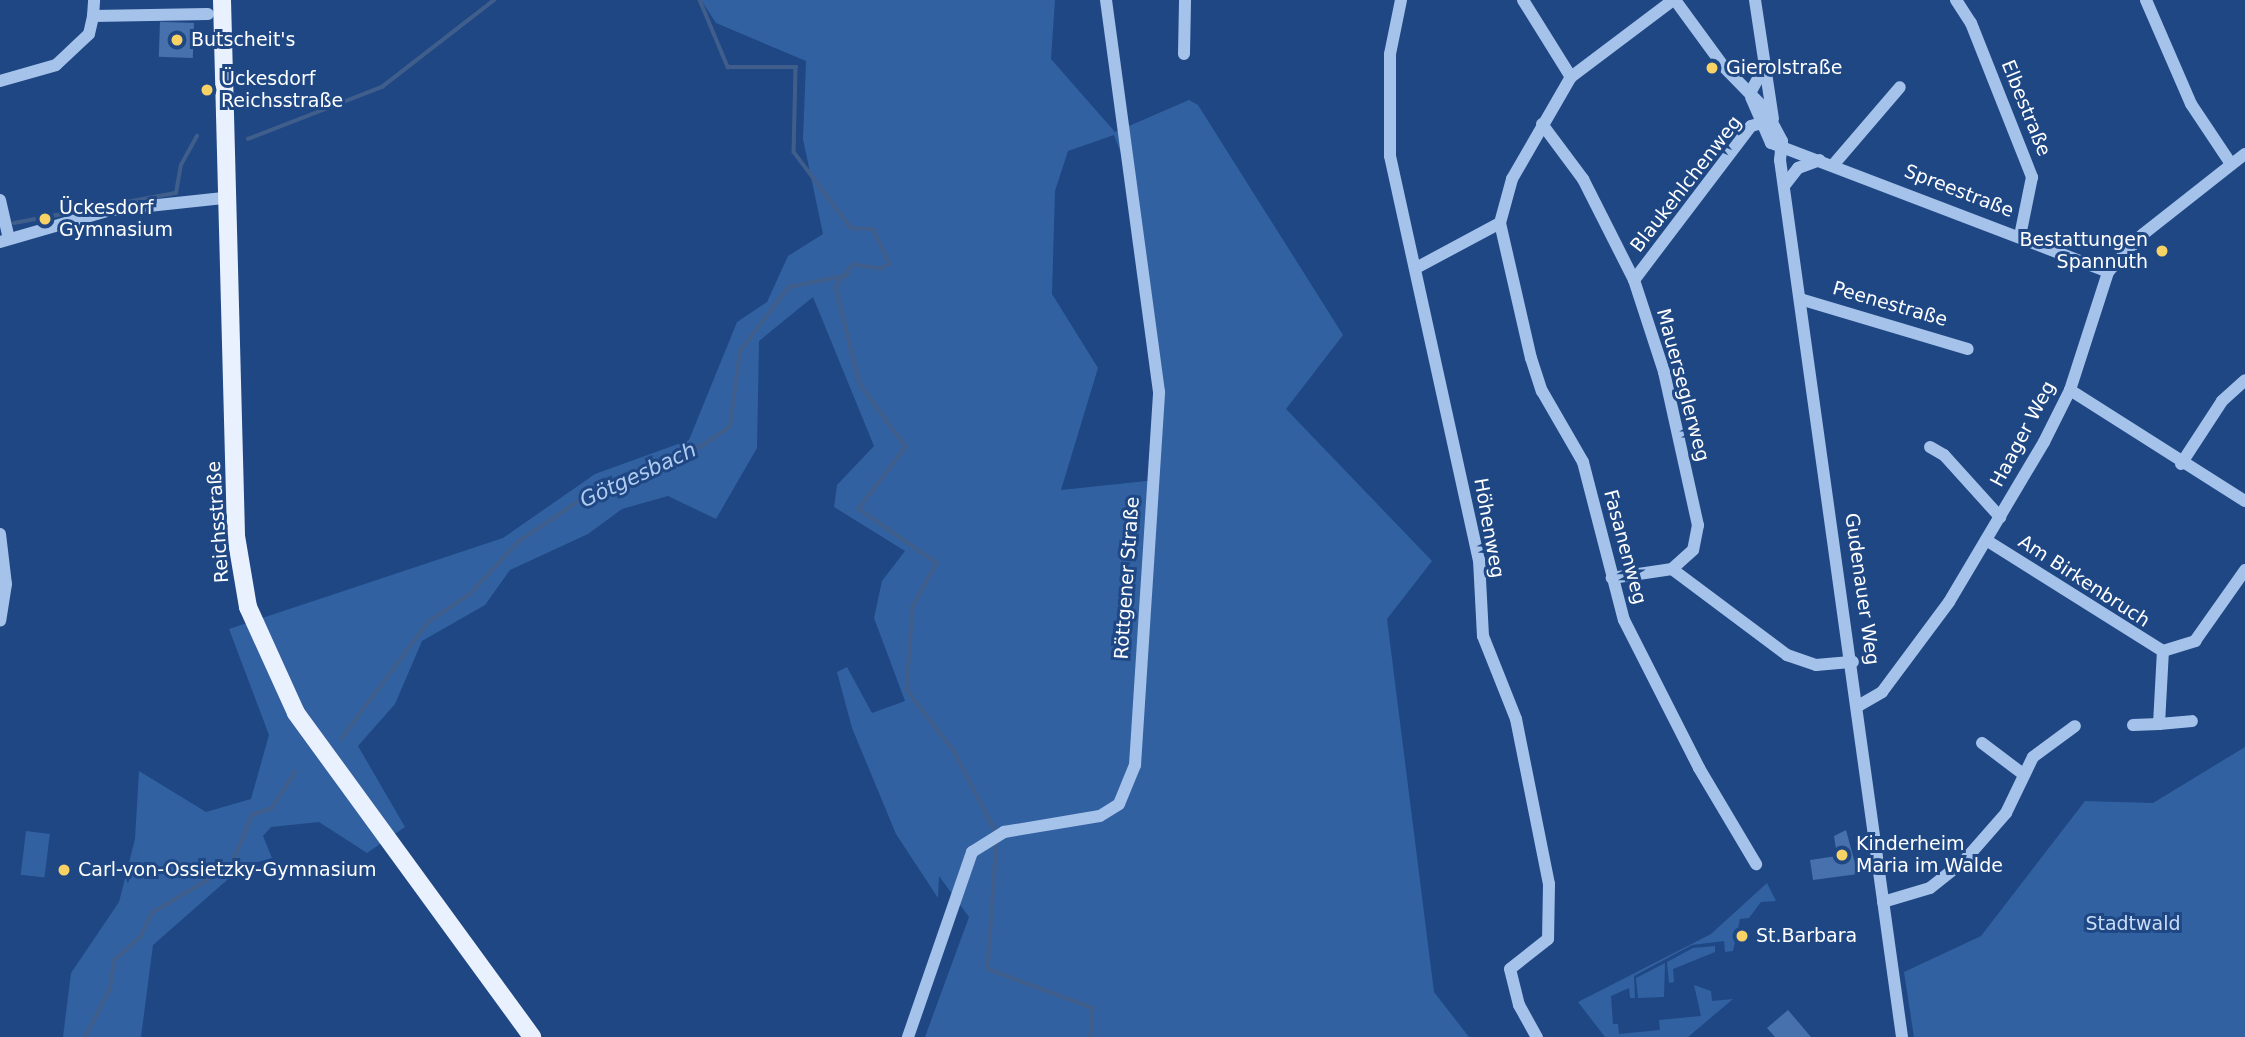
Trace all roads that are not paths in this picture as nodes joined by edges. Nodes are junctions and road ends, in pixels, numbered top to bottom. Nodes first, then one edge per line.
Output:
1 (93, 0) edge
2 (222, 0) edge
3 (1107, 0) edge
4 (1185, 0) edge
5 (1401, 0) edge
6 (1523, 0) edge
7 (1674, 0) edge
8 (1755, 0) edge
9 (1956, 0) edge
10 (2146, 0) edge
11 (208, 14) dead end
12 (93, 16) junction
13 (1185, 54) dead end
14 (1764, 68) junction
15 (1571, 77) junction
16 (0, 81) edge
17 (1900, 88) dead end
18 (1750, 93) junction
19 (1766, 123) junction
20 (1542, 124) junction
21 (1781, 148) junction
22 (2245, 154) edge
23 (1820, 160) junction
24 (1834, 164) junction
25 (2231, 164) junction
26 (1784, 186) junction
27 (223, 198) junction
28 (0, 200) edge
29 (1500, 223) junction
30 (2020, 236) junction
31 (4, 240) edge
32 (1416, 268) junction
33 (2108, 272) junction
34 (1634, 280) junction
35 (1800, 299) junction
36 (1968, 349) dead end
37 (2245, 380) edge
38 (2070, 390) junction
39 (1930, 447) dead end
40 (2181, 464) junction
41 (2245, 501) edge
42 (2000, 517) junction
43 (0, 534) edge
44 (1986, 540) junction
45 (1672, 569) junction
46 (2245, 570) edge
47 (1612, 578) junction
48 (0, 621) edge
49 (2163, 651) junction
50 (1853, 662) junction
51 (1858, 706) junction
52 (2192, 721) dead end
53 (2159, 724) junction
54 (2133, 725) dead end
55 (2075, 726) dead end
56 (1982, 743) dead end
57 (2023, 774) junction
58 (1756, 864) dead end
59 (1883, 902) junction
60 (532, 1037) edge
61 (908, 1037) edge
62 (1537, 1037) edge
63 (1902, 1037) edge

1 - 12 street
2 - 27 main road, Reichsstraße
3 - 61 street, Röttgener Straße
4 - 13 street
5 - 32 street, Höhenweg
6 - 15 street
7 - 15 street
7 - 18 street
8 - 14 street
9 - 30 street, Elbestraße
10 - 25 street
11 - 12 street
12 - 16 street
14 - 18 street
14 - 19 street
15 - 20 street
17 - 24 street
18 - 19 street
19 - 21 street
19 - 34 street, Blaukehlchenweg
20 - 29 street
20 - 34 street, Mauerseglerweg
21 - 23 street, Spreestraße
21 - 26 street, Gudenauer Weg
22 - 25 street, Haager Weg
23 - 24 street, Spreestraße
23 - 26 street
24 - 30 street, Spreestraße
25 - 33 street, Haager Weg
26 - 35 street, Gudenauer Weg
27 - 31 street
27 - 60 main road, Reichsstraße
28 - 31 street
29 - 32 street
29 - 47 street, Fasanenweg
30 - 33 street, Spreestraße
32 - 62 street, Höhenweg
33 - 38 street, Haager Weg
34 - 45 street, Mauerseglerweg
35 - 36 street, Peenestraße
35 - 50 street, Gudenauer Weg
37 - 40 street
38 - 40 street
38 - 42 street, Haager Weg
39 - 42 street
40 - 41 street
42 - 44 street, Haager Weg
43 - 48 street
44 - 49 street, Am Birkenbruch
44 - 51 street, Haager Weg
45 - 47 street
45 - 50 street
46 - 49 street, Am Birkenbruch
47 - 58 street, Fasanenweg
49 - 53 street, Am Birkenbruch
50 - 51 street, Gudenauer Weg
51 - 59 street, Gudenauer Weg
52 - 53 street
53 - 54 street
55 - 57 street
56 - 57 street
57 - 59 street
59 - 63 street, Gudenauer Weg

